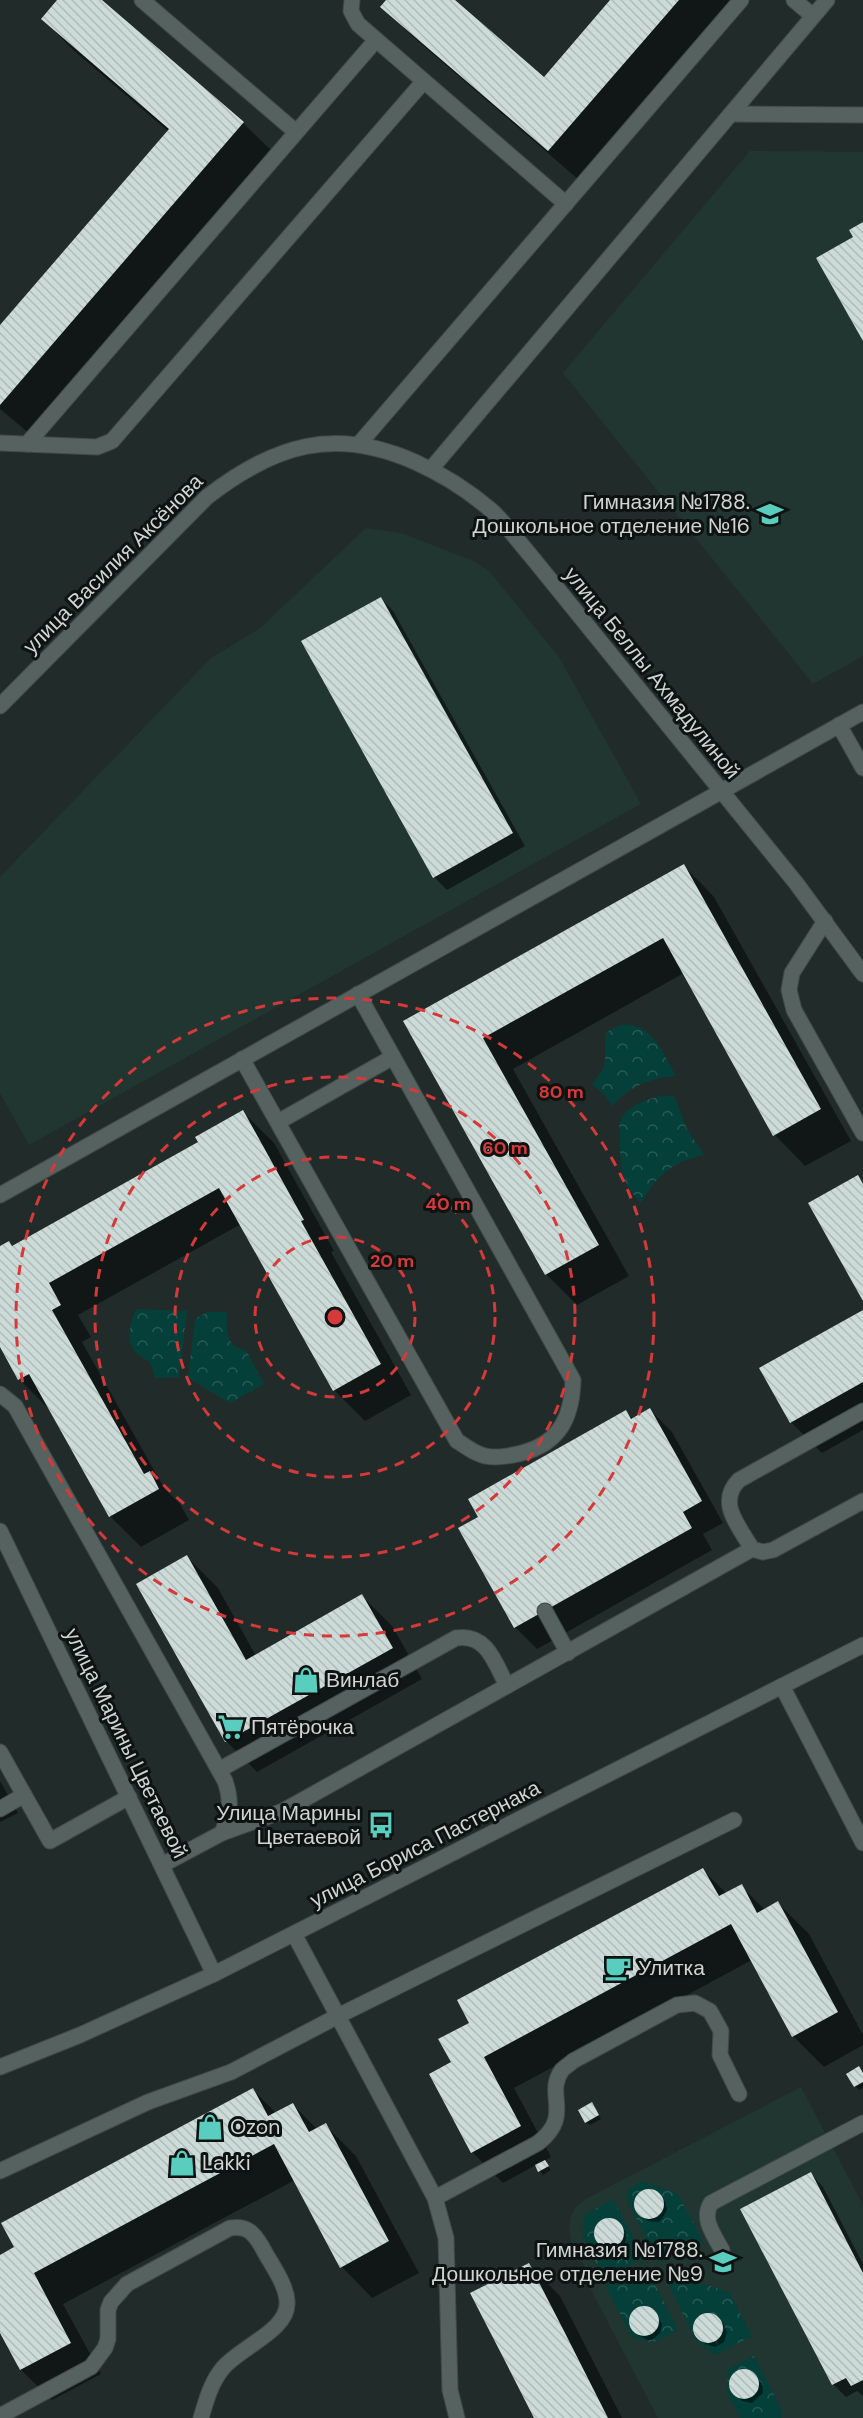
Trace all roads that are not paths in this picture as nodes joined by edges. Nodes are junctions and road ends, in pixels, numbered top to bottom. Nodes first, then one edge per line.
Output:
1 (142, 0) edge
2 (352, 0) edge
3 (741, 0) edge
4 (794, 0) edge
5 (827, 0) edge
6 (813, 16) junction
7 (376, 40) junction
8 (424, 81) junction
9 (731, 114) junction
10 (863, 115) edge
11 (296, 132) junction
12 (566, 204) junction
13 (333, 442) joint
14 (0, 443) edge
15 (27, 444) junction
16 (358, 444) junction
17 (431, 469) junction
18 (0, 706) edge
19 (863, 712) edge
20 (839, 725) junction
21 (863, 768) edge
22 (720, 791) junction
23 (825, 921) junction
24 (863, 974) edge
25 (358, 994) junction
26 (393, 1057) junction
27 (243, 1059) junction
28 (278, 1122) junction
29 (863, 1133) edge
30 (0, 1195) edge
31 (0, 1394) edge
32 (863, 1411) edge
33 (863, 1501) edge
34 (0, 1531) edge
35 (752, 1549) junction
36 (544, 1611) dead end
37 (863, 1645) edge
38 (568, 1653) junction
39 (507, 1686) junction
40 (782, 1686) junction
41 (0, 1752) edge
42 (219, 1770) junction
43 (24, 1795) junction
44 (129, 1797) junction
45 (0, 1809) edge
46 (734, 1820) dead end
47 (222, 1833) junction
48 (863, 1844) edge
49 (162, 1865) junction
50 (294, 1934) junction
51 (214, 1974) junction
52 (338, 2016) junction
53 (0, 2067) edge
54 (740, 2094) dead end
55 (863, 2123) edge
56 (0, 2170) edge
57 (435, 2198) junction
58 (722, 2250) dead end
59 (0, 2416) edge
60 (201, 2418) edge
61 (457, 2418) edge

1 - 11 street
2 - 7 street
3 - 12 street
4 - 6 street
5 - 6 street
6 - 9 street
7 - 8 street
7 - 11 street
8 - 12 street
8 - 15 street
9 - 10 street
9 - 17 street
11 - 15 street
12 - 16 street
13 - 16 street, улица Беллы Ахмадулиной
13 - 18 street, улица Василия Аксёнова
14 - 15 street
16 - 17 street, улица Беллы Ахмадулиной
17 - 22 street, улица Беллы Ахмадулиной
19 - 20 street
20 - 21 street
20 - 22 street
22 - 23 street, улица Беллы Ахмадулиной
22 - 25 street
23 - 24 street, улица Беллы Ахмадулиной
23 - 29 street
25 - 26 street
25 - 27 street
26 - 28 street
26 - 28 street
27 - 28 street
27 - 30 street
31 - 42 street
32 - 35 street
33 - 35 street
34 - 44 street, улица Марины Цветаевой
35 - 38 street
36 - 38 street
37 - 40 street, улица Бориса Пастернака
38 - 39 street
39 - 42 street
39 - 47 street
40 - 48 street
40 - 50 street, улица Бориса Пастернака
41 - 43 street
42 - 47 street
43 - 44 street
43 - 45 street
44 - 49 street, улица Марины Цветаевой
46 - 52 street
47 - 49 street
49 - 51 street, улица Марины Цветаевой
50 - 51 street, улица Бориса Пастернака
50 - 52 street
51 - 53 street, улица Бориса Пастернака
52 - 56 street
52 - 57 street
54 - 57 street
55 - 58 street
57 - 61 street
59 - 60 street

